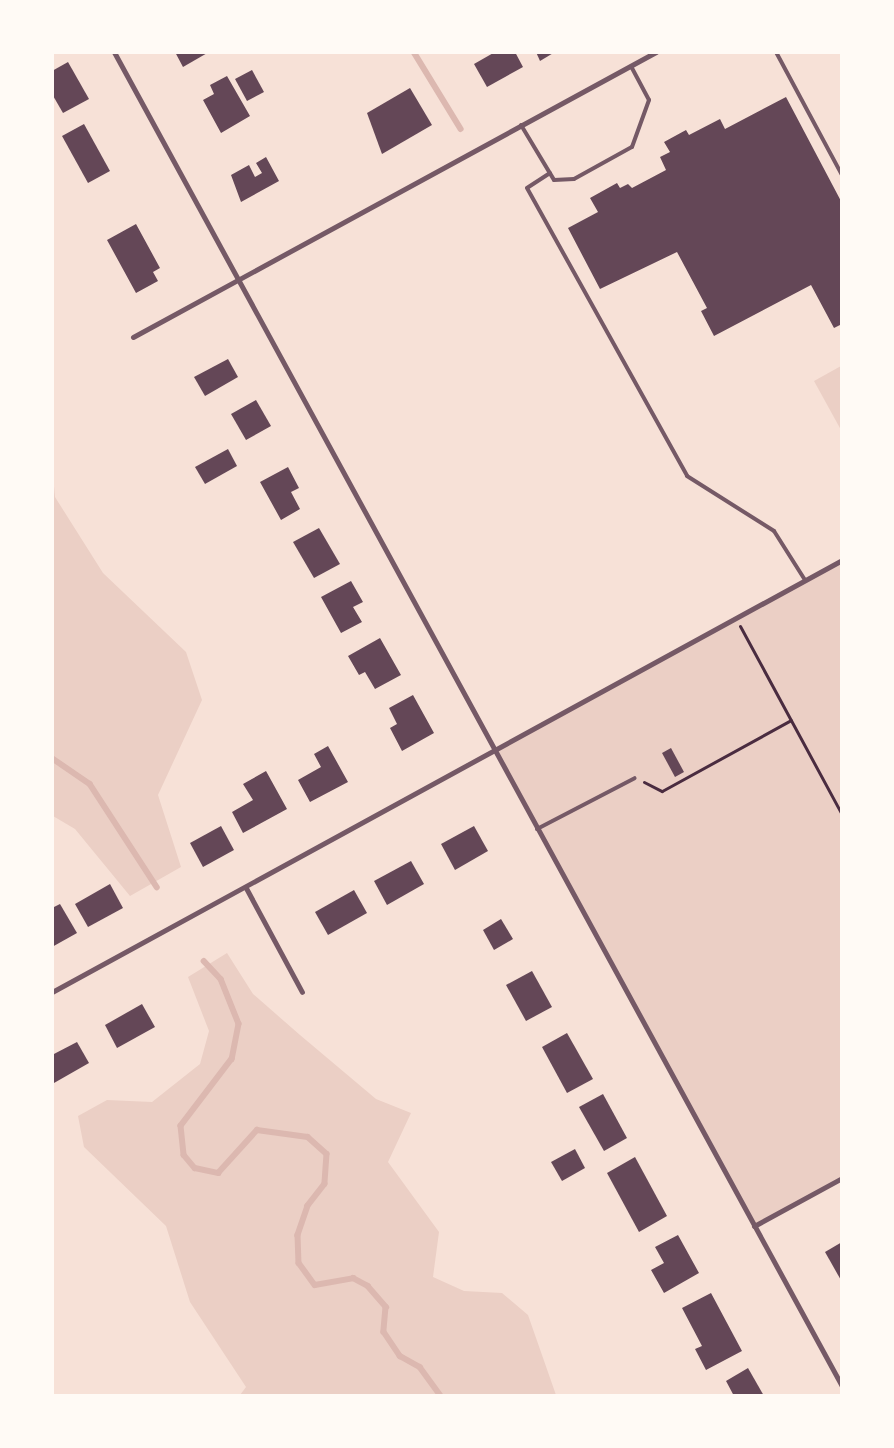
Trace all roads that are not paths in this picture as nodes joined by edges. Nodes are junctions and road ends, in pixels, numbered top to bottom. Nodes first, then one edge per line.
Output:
1 (114, 52) edge
2 (656, 52) edge
3 (776, 52) edge
4 (631, 66) junction
5 (521, 125) junction
6 (550, 173) junction
7 (842, 175) edge
8 (240, 280) junction
9 (133, 337) dead end
10 (842, 560) edge
11 (805, 580) junction
12 (496, 752) junction
13 (635, 778) road end
14 (537, 828) junction
15 (246, 888) junction
16 (52, 992) edge
17 (302, 992) dead end
18 (842, 1178) edge
19 (754, 1226) junction
20 (842, 1386) edge

1 - 8 street
2 - 4 street
3 - 7 lane
4 - 5 street
4 - 6 lane
5 - 6 lane
5 - 8 street
6 - 11 lane
8 - 9 street
8 - 12 street
10 - 11 street
11 - 12 street
12 - 14 street
12 - 15 street
13 - 14 lane
14 - 19 street
15 - 16 street
15 - 17 street
18 - 19 street
19 - 20 street

